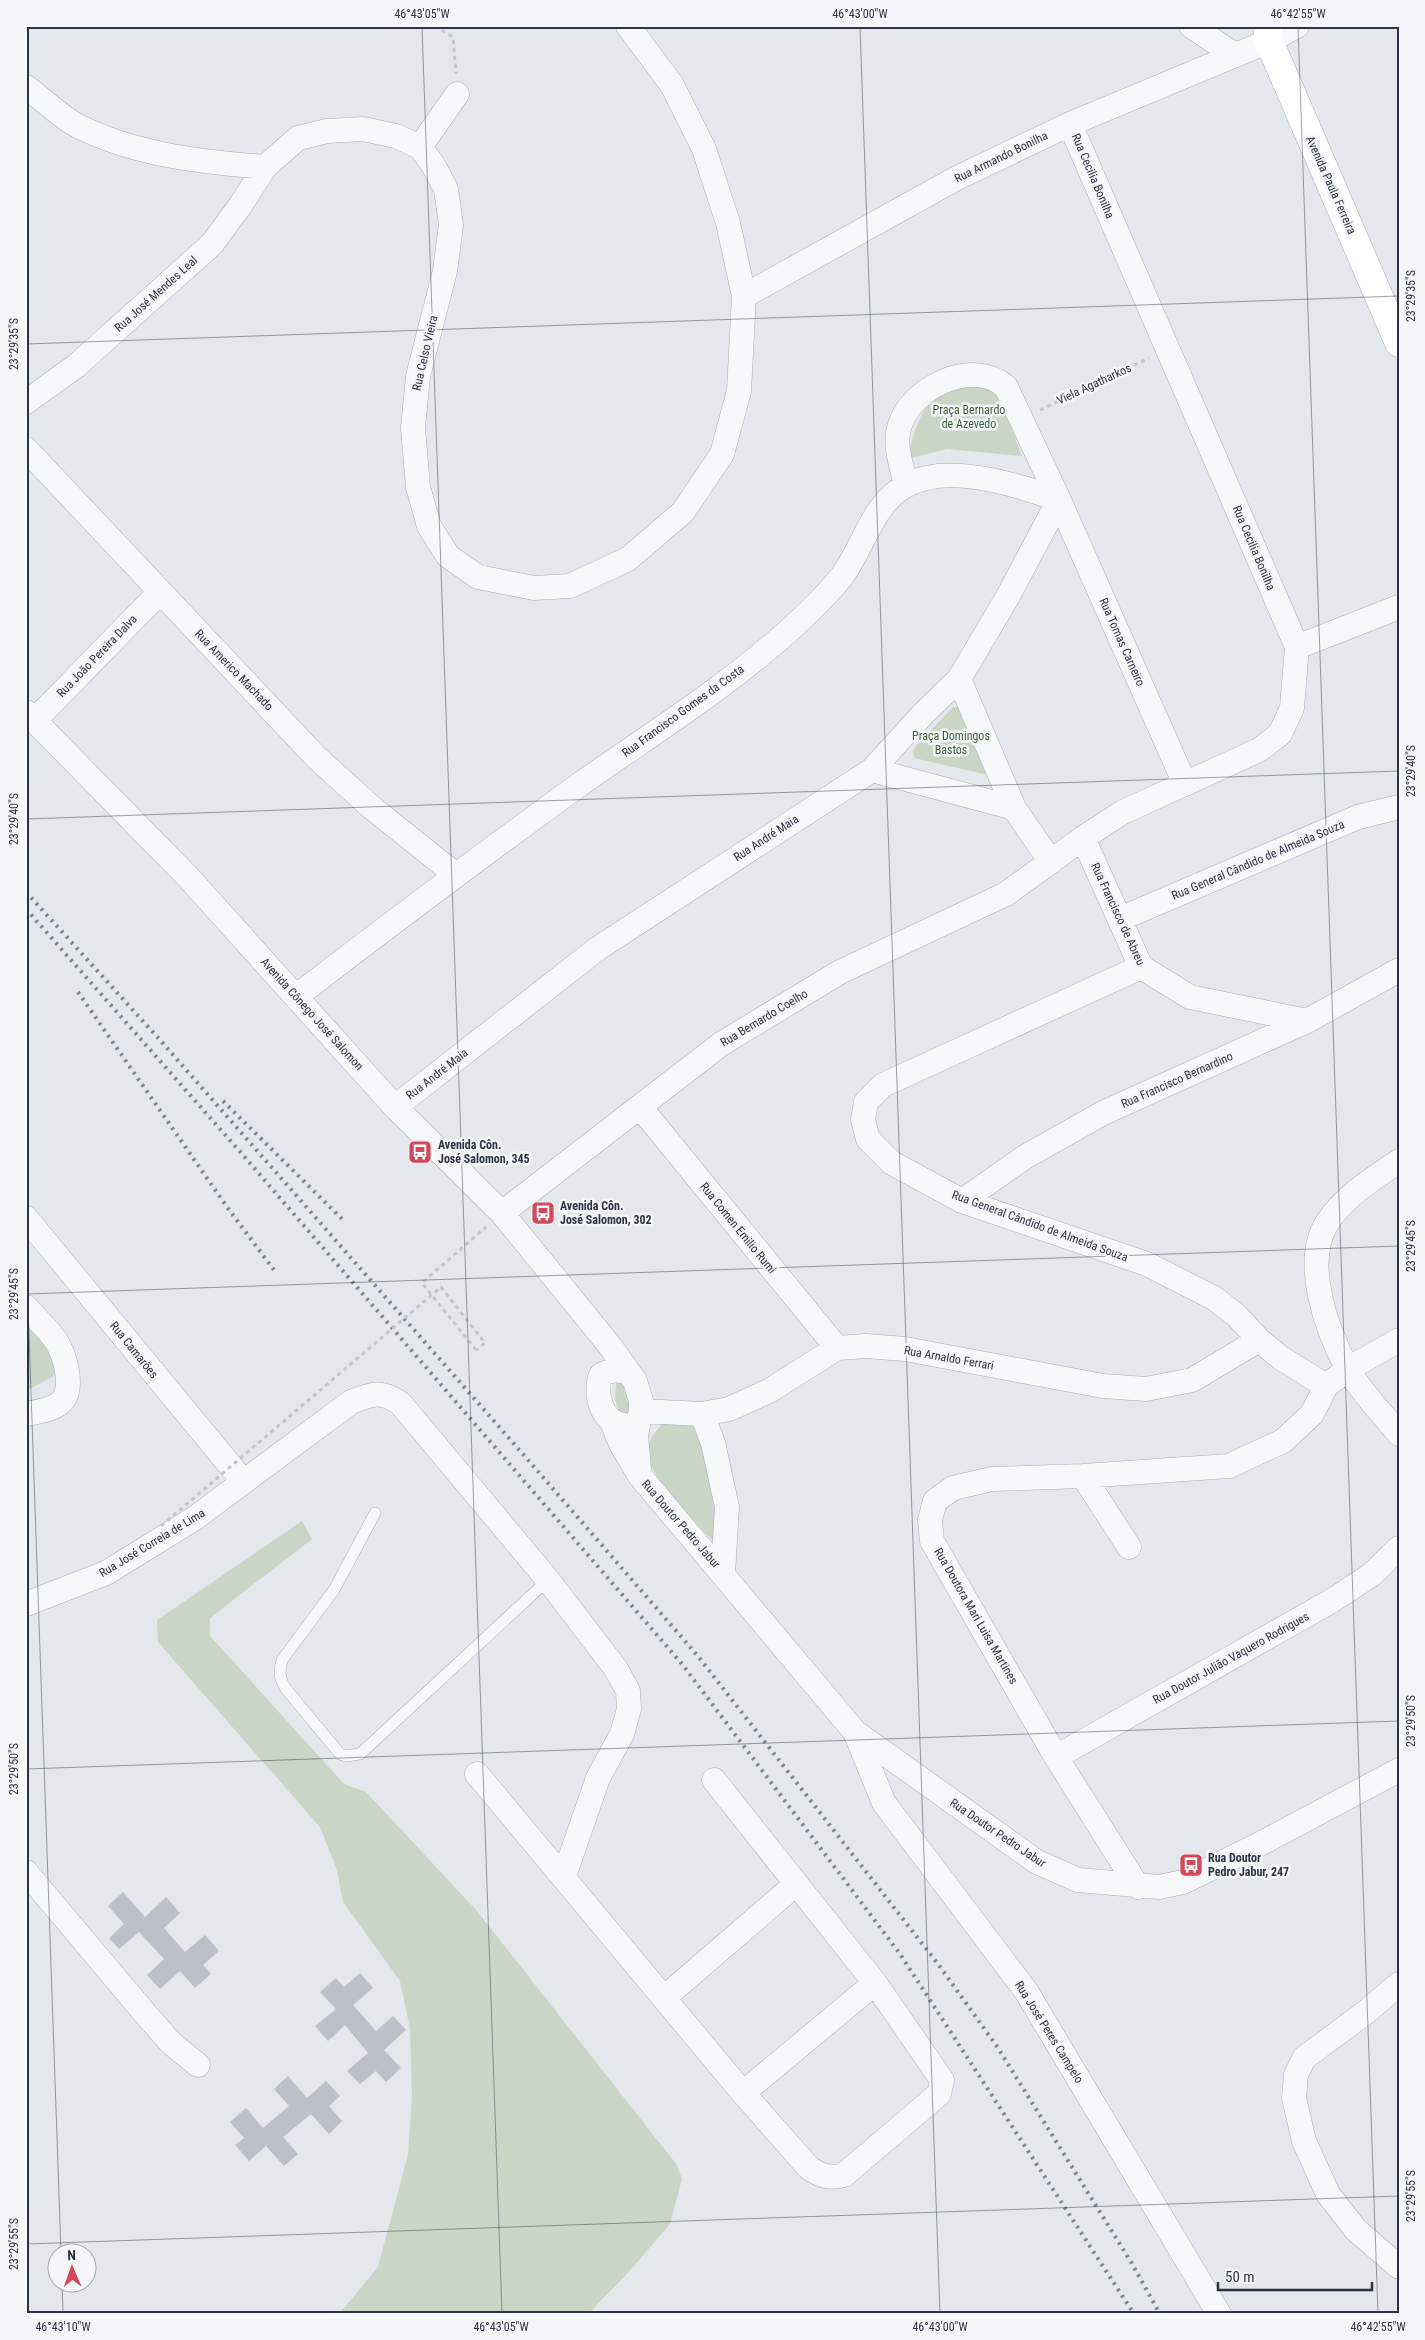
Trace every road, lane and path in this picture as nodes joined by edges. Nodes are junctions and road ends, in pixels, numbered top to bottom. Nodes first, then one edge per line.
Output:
1 (435, 26) edge
2 (628, 26) edge
3 (1191, 26) edge
4 (1297, 26) edge
5 (1268, 34) edge
6 (1235, 55) junction
7 (26, 86) edge
8 (457, 94) joint
9 (1070, 124) junction
10 (420, 147) junction
11 (265, 167) junction
12 (744, 296) junction
13 (1399, 343) edge
14 (1168, 349) junction
15 (26, 402) edge
16 (1021, 418) junction
17 (26, 449) edge
18 (906, 485) junction
19 (1059, 500) junction
20 (160, 592) junction
21 (1399, 607) edge
22 (1297, 647) junction
23 (959, 679) junction
24 (31, 716) edge
25 (872, 770) junction
26 (1186, 784) junction
27 (1399, 806) edge
28 (1014, 808) junction
29 (1083, 838) junction
30 (1051, 862) junction
31 (456, 875) junction
32 (1120, 919) junction
33 (1141, 967) junction
34 (1399, 970) edge
35 (297, 996) junction
36 (1307, 1021) junction
37 (395, 1107) junction
38 (640, 1107) junction
39 (1399, 1161) edge
40 (962, 1201) junction
41 (502, 1213) junction
42 (26, 1218) edge
43 (26, 1307) edge
44 (590, 1322) junction
45 (1260, 1340) junction
46 (1399, 1340) edge
47 (837, 1348) junction
48 (1348, 1369) junction
49 (629, 1373) junction
50 (601, 1375) junction
51 (1326, 1386) junction
52 (26, 1414) edge
53 (702, 1414) junction
54 (640, 1415) junction
55 (611, 1420) junction
56 (1399, 1434) edge
57 (640, 1476) junction
58 (1084, 1476) junction
59 (243, 1481) junction
60 (375, 1513) dead end
61 (161, 1526) dead end
62 (1129, 1547) dead end
63 (1399, 1548) edge
64 (723, 1573) junction
65 (548, 1580) junction
66 (26, 1604) edge
67 (854, 1732) junction
68 (1056, 1757) junction
69 (1399, 1770) edge
70 (476, 1774) dead end
71 (714, 1780) dead end
72 (26, 1872) edge
73 (564, 1876) junction
74 (796, 1884) junction
75 (1138, 1887) junction
76 (875, 1983) junction
77 (1399, 1984) edge
78 (665, 1997) junction
79 (198, 2065) dead end
80 (742, 2093) junction
81 (1399, 2267) edge
82 (1219, 2314) edge

1 - 8 path
2 - 12 street, Rua Celso Vieira
3 - 6 street
4 - 5 street, Rua Armando Bonilha
5 - 6 street, Rua Armando Bonilha
5 - 13 main road, Avenida Paula Ferreira
6 - 9 street, Rua Armando Bonilha
7 - 11 street
8 - 10 street
9 - 12 street, Rua Armando Bonilha
9 - 14 street, Rua Cecilia Bonilha
10 - 11 street
10 - 12 street, Rua Celso Vieira
11 - 15 street, Rua José Mendes Leal
14 - 16 path, Viela Agatharkos
14 - 22 street, Rua Cecilia Bonilha
16 - 18 street
16 - 19 street
17 - 20 street, Rua Americo Machado
18 - 19 street, Rua Francisco Gomes da Costa
18 - 31 street, Rua Francisco Gomes da Costa
19 - 23 street, Rua André Maia
19 - 26 street, Rua Tomas Carneiro
20 - 24 street, Rua João Pereira Dalva
20 - 31 street, Rua Americo Machado
21 - 22 street
22 - 26 street, Rua Cecilia Bonilha
23 - 25 street, Rua André Maia
23 - 28 street
24 - 35 street, Avenida Cônego José Salomon
25 - 28 street
25 - 37 street, Rua André Maia
26 - 29 street, Rua Cecilia Bonilha
27 - 32 street, Rua General Cândido de Almeida Souza
28 - 30 street
29 - 30 street, Rua Cecilia Bonilha
29 - 32 street, Rua Francisco de Abreu
30 - 38 street, Rua Bernardo Coelho
31 - 35 street, Rua Francisco Gomes da Costa
32 - 33 street, Rua Francisco de Abreu
33 - 36 street, Rua Francisco de Abreu
33 - 40 street, Rua General Cândido de Almeida Souza
34 - 36 street, Rua Francisco Bernardino
35 - 37 street, Avenida Cônego José Salomon
36 - 40 street, Rua Francisco Bernardino
37 - 41 street, Avenida Cônego José Salomon
38 - 41 street, Rua Bernardo Coelho
38 - 47 street, Rua Comen Emilio Rumi
39 - 48 street
40 - 45 street, Rua General Cândido de Almeida Souza
41 - 44 street, Avenida Cônego José Salomon
41 - 61 path, bridge
42 - 59 street, Rua Camarões
43 - 52 street
44 - 49 street, Avenida Cônego José Salomon
44 - 50 street, Avenida Cônego José Salomon
45 - 47 street, Rua Arnaldo Ferrari
45 - 51 street, Rua General Cândido de Almeida Souza
46 - 48 street, Rua Doutora Mari Luisa Martines
47 - 53 street, Rua Arnaldo Ferrari
48 - 51 street, Rua Doutora Mari Luisa Martines
48 - 56 street
49 - 50 street
49 - 54 street
50 - 55 street
51 - 58 street, Rua Doutora Mari Luisa Martines
53 - 54 street, Rua Arnaldo Ferrari
53 - 64 street, Rua Doutor Pedro Jabur
54 - 55 street
54 - 57 street, Rua Doutor Pedro Jabur
55 - 57 street, Rua Doutor Pedro Jabur
57 - 64 street, Rua Doutor Pedro Jabur
58 - 62 street
58 - 68 street, Rua Doutora Mari Luisa Martines
59 - 65 street, Rua José Correia de Lima
59 - 66 street, Rua José Correia de Lima
60 - 65 lane
63 - 68 street, Rua Doutor Julião Vaquero Rodrigues
64 - 67 street, Rua Doutor Pedro Jabur
65 - 73 street, Rua José Correia de Lima
67 - 75 street, Rua Doutor Pedro Jabur
67 - 82 street, Rua José Peres Campelo
68 - 75 street, Rua Doutora Mari Luisa Martines
69 - 75 street, Rua Doutor Pedro Jabur
70 - 73 street
71 - 74 street
72 - 79 street
73 - 78 street
74 - 76 street
74 - 78 street
76 - 80 street
76 - 80 street
77 - 81 street
78 - 80 street

